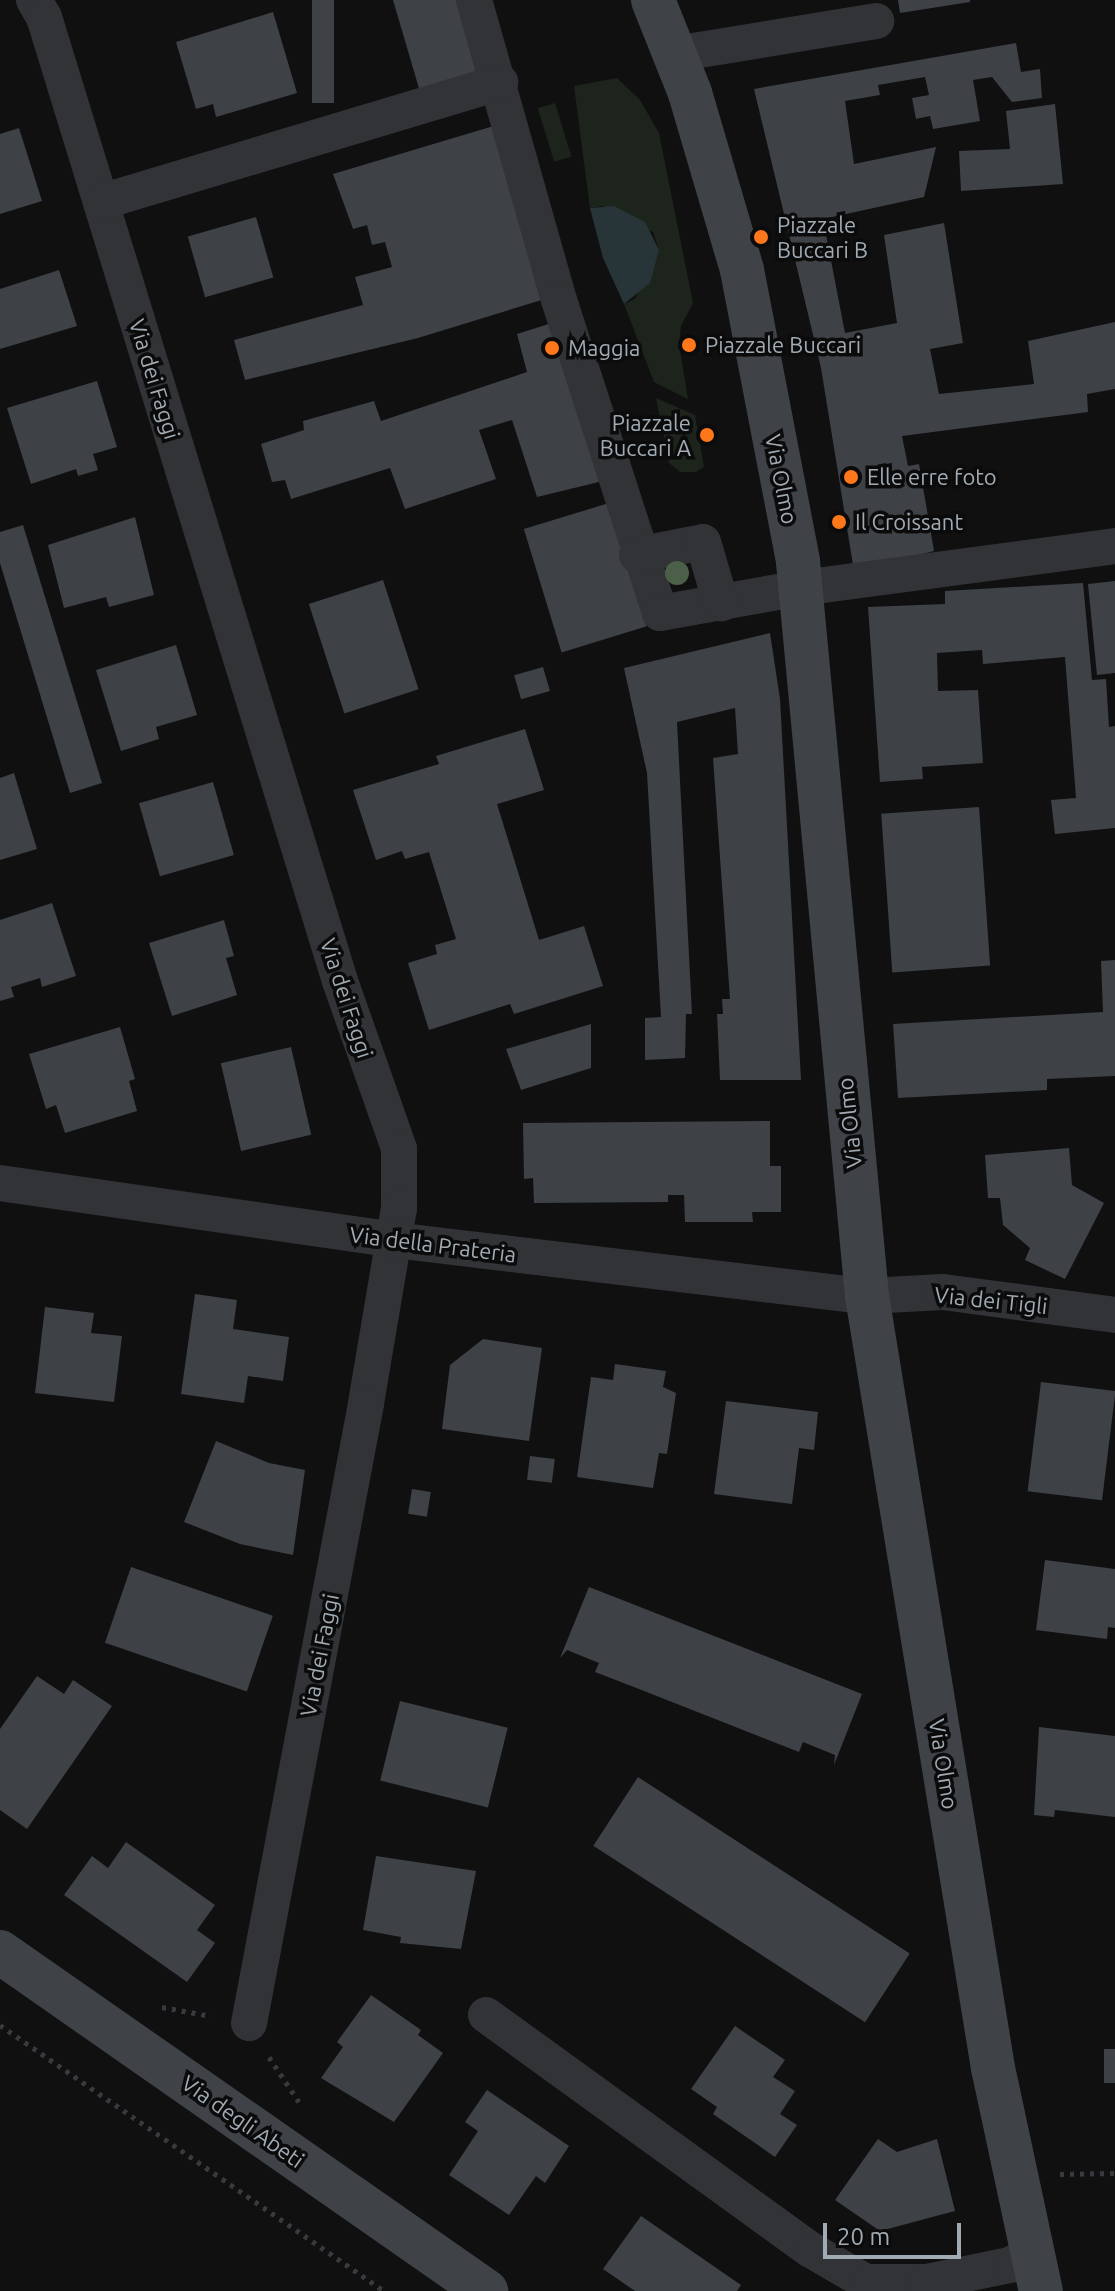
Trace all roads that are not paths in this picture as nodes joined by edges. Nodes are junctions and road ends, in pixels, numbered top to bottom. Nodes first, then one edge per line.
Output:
1 (34, 0) edge
2 (474, 0) edge
3 (653, 0) edge
4 (876, 21) dead end
5 (675, 54) junction
6 (500, 82) junction
7 (101, 202) junction
8 (1115, 546) edge
9 (637, 555) junction
10 (801, 588) junction
11 (721, 603) junction
12 (0, 1183) edge
13 (394, 1240) junction
14 (867, 1296) junction
15 (1115, 1315) edge
16 (0, 1952) edge
17 (486, 2015) dead end
18 (249, 2023) dead end
19 (1037, 2272) edge
20 (486, 2291) edge

1 - 7 street, Via dei Faggi
2 - 6 street
3 - 5 street, Via Olmo
4 - 5 street
5 - 10 street, Via Olmo
6 - 7 street
6 - 9 street
7 - 13 street, Via dei Faggi
8 - 10 street
9 - 11 street
9 - 11 street
10 - 11 street
10 - 14 street, Via Olmo
12 - 13 street, Via della Prateria
13 - 14 street, Via della Prateria
13 - 18 street, Via dei Faggi
14 - 15 street, Via dei Tigli
14 - 19 street, Via Olmo
16 - 20 street, Via degli Abeti
17 - 19 street, Via Olmo

